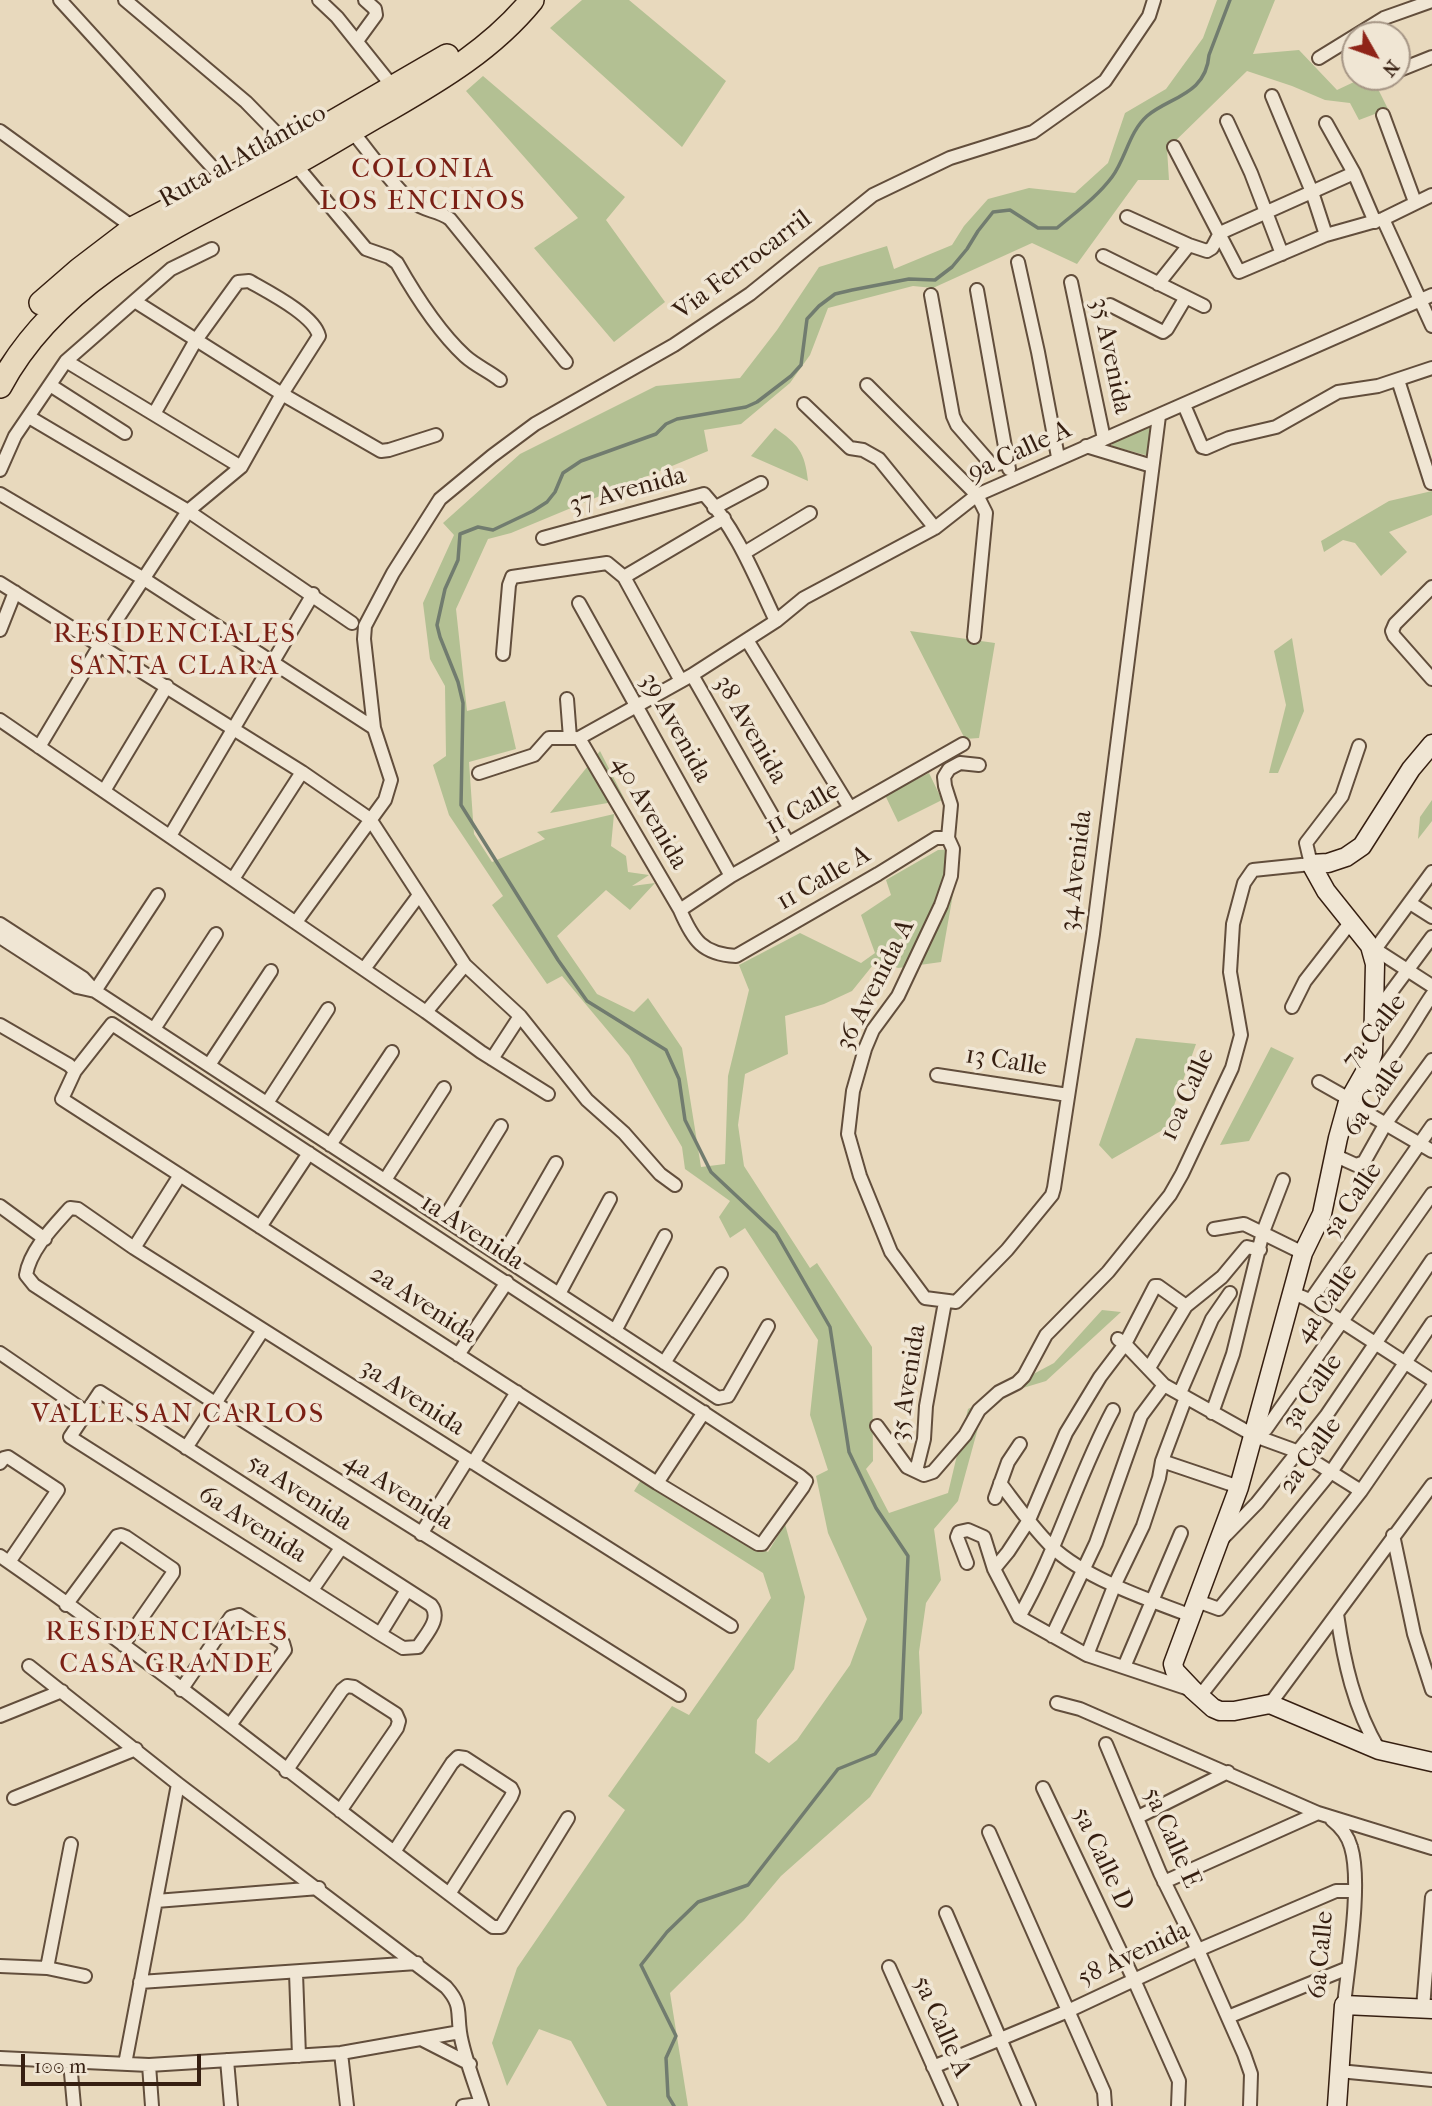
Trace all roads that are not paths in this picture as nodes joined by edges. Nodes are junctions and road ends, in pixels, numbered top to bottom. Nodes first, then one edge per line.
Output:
1 (60, 0) edge
2 (125, 0) edge
3 (319, 0) edge
4 (365, 0) edge
5 (512, 0) edge
6 (532, 0) edge
7 (1154, 0) edge
8 (1432, 1) edge
9 (357, 41) junction
10 (1432, 57) edge
11 (1319, 58) dead end
12 (1411, 65) edge
13 (393, 87) junction
14 (1272, 96) dead end
15 (1383, 115) dead end
16 (1227, 121) dead end
17 (1326, 123) dead end
18 (351, 130) junction
19 (0, 131) edge
20 (1174, 147) dead end
21 (292, 155) junction
22 (1354, 173) junction
23 (225, 181) junction
24 (1312, 192) junction
25 (1432, 195) edge
26 (1415, 202) junction
27 (1267, 214) junction
28 (1127, 217) dead end
29 (1379, 221) junction
30 (134, 229) junction
31 (1220, 233) junction
32 (1326, 235) junction
33 (1189, 245) junction
34 (212, 249) dead end
35 (1282, 254) junction
36 (1103, 256) dead end
37 (1018, 262) dead end
38 (1071, 282) dead end
39 (1158, 284) junction
40 (977, 290) dead end
41 (931, 295) dead end
42 (1186, 297) junction
43 (1426, 298) edge
44 (136, 302) junction
45 (1110, 305) dead end
46 (1204, 306) dead end
47 (1432, 326) edge
48 (196, 340) junction
49 (0, 355) edge
50 (66, 361) junction
51 (566, 362) dead end
52 (1432, 368) edge
53 (500, 380) dead end
54 (1398, 380) junction
55 (50, 385) junction
56 (867, 385) dead end
57 (0, 386) edge
58 (282, 394) junction
59 (804, 404) dead end
60 (1184, 405) junction
61 (154, 414) junction
62 (1159, 416) junction
63 (29, 417) junction
64 (125, 433) dead end
65 (436, 435) dead end
66 (1104, 439) junction
67 (1086, 446) junction
68 (1058, 457) junction
69 (1007, 462) junction
70 (1153, 466) junction
71 (241, 467) junction
72 (0, 470) edge
73 (1012, 477) junction
74 (761, 483) dead end
75 (1431, 483) edge
76 (0, 494) edge
77 (976, 495) junction
78 (714, 508) junction
79 (188, 511) junction
80 (810, 513) dead end
81 (724, 518) junction
82 (934, 528) junction
83 (543, 538) dead end
84 (744, 553) junction
85 (624, 577) junction
86 (144, 579) junction
87 (0, 583) edge
88 (1432, 587) edge
89 (15, 592) junction
90 (313, 594) junction
91 (579, 603) dead end
92 (776, 621) junction
93 (352, 623) dead end
94 (0, 630) edge
95 (975, 637) dead end
96 (747, 640) junction
97 (100, 645) junction
98 (503, 654) dead end
99 (274, 661) junction
100 (687, 678) junction
101 (1432, 679) edge
102 (167, 687) junction
103 (567, 699) dead end
104 (637, 706) junction
105 (0, 720) edge
106 (374, 728) junction
107 (234, 729) junction
108 (575, 738) junction
109 (963, 744) dead end
110 (1432, 744) edge
111 (1359, 746) dead end
112 (39, 747) junction
113 (979, 765) dead end
114 (302, 772) junction
115 (479, 773) dead end
116 (104, 791) junction
117 (850, 808) junction
118 (370, 819) junction
119 (170, 836) junction
120 (948, 838) junction
121 (788, 843) junction
122 (1311, 864) junction
123 (1432, 872) edge
124 (731, 876) junction
125 (233, 879) junction
126 (158, 895) dead end
127 (419, 895) junction
128 (1410, 903) junction
129 (680, 910) junction
130 (1432, 917) edge
131 (296, 922) junction
132 (1350, 923) junction
133 (0, 924) edge
134 (216, 934) dead end
135 (0, 937) edge
136 (1432, 937) edge
137 (1374, 945) junction
138 (465, 965) junction
139 (364, 969) junction
140 (271, 971) dead end
141 (1407, 971) junction
142 (1432, 986) edge
143 (95, 991) junction
144 (1432, 995) edge
145 (1292, 1007) dead end
146 (328, 1009) dead end
147 (426, 1012) junction
148 (520, 1016) junction
149 (1373, 1016) junction
150 (0, 1025) edge
151 (155, 1029) junction
152 (392, 1052) dead end
153 (492, 1059) junction
154 (1432, 1060) edge
155 (209, 1065) junction
156 (75, 1071) junction
157 (937, 1075) dead end
158 (1319, 1082) dead end
159 (444, 1088) dead end
160 (548, 1094) dead end
161 (1068, 1095) junction
162 (1350, 1098) junction
163 (267, 1103) junction
164 (1386, 1123) junction
165 (501, 1126) dead end
166 (1432, 1126) edge
167 (1420, 1143) junction
168 (330, 1144) junction
169 (1432, 1151) edge
170 (309, 1153) junction
171 (1334, 1155) junction
172 (556, 1163) dead end
173 (180, 1175) junction
174 (385, 1180) junction
175 (1283, 1180) dead end
176 (675, 1185) dead end
177 (1432, 1194) edge
178 (610, 1199) dead end
179 (0, 1206) edge
180 (444, 1219) junction
181 (260, 1227) junction
182 (1214, 1229) dead end
183 (1264, 1232) junction
184 (665, 1236) dead end
185 (45, 1239) junction
186 (134, 1248) junction
187 (1259, 1250) junction
188 (1303, 1253) junction
189 (502, 1257) junction
190 (1432, 1260) edge
191 (722, 1274) dead end
192 (507, 1282) junction
193 (1230, 1293) dead end
194 (1293, 1293) junction
195 (559, 1294) junction
196 (1310, 1301) junction
197 (946, 1302) junction
198 (1186, 1306) junction
199 (1342, 1323) junction
200 (1432, 1323) edge
201 (768, 1326) dead end
202 (263, 1330) junction
203 (615, 1331) junction
204 (1121, 1342) junction
205 (1374, 1343) junction
206 (0, 1353) edge
207 (458, 1355) junction
208 (1404, 1362) junction
209 (664, 1363) junction
210 (1149, 1368) junction
211 (1432, 1380) edge
212 (1164, 1385) junction
213 (1432, 1388) edge
214 (517, 1392) junction
215 (1183, 1395) junction
216 (215, 1403) junction
217 (1113, 1410) dead end
218 (86, 1412) junction
219 (704, 1412) junction
220 (1212, 1413) junction
221 (877, 1426) dead end
222 (1255, 1436) junction
223 (1020, 1444) dead end
224 (186, 1448) junction
225 (1299, 1452) junction
226 (1162, 1461) junction
227 (470, 1462) junction
228 (0, 1463) edge
229 (916, 1471) junction
230 (1331, 1472) junction
231 (657, 1483) junction
232 (1000, 1483) junction
233 (1432, 1485) edge
234 (1240, 1487) junction
235 (1361, 1491) junction
236 (995, 1498) dead end
237 (1029, 1520) junction
238 (1181, 1533) dead end
239 (421, 1534) junction
240 (1392, 1535) junction
241 (1220, 1542) junction
242 (761, 1544) joint
243 (1053, 1547) junction
244 (341, 1548) junction
245 (4, 1559) edge
246 (967, 1563) dead end
247 (1084, 1568) junction
248 (993, 1569) junction
249 (1115, 1584) junction
250 (407, 1590) junction
251 (312, 1591) junction
252 (1152, 1601) junction
253 (66, 1605) junction
254 (1195, 1608) junction
255 (1337, 1614) junction
256 (1019, 1617) junction
257 (731, 1626) dead end
258 (380, 1634) junction
259 (1052, 1636) junction
260 (123, 1645) junction
261 (411, 1649) joint
262 (1087, 1655) junction
263 (29, 1666) dead end
264 (1124, 1667) junction
265 (181, 1690) junction
266 (1432, 1690) edge
267 (62, 1692) junction
268 (1197, 1693) junction
269 (679, 1695) dead end
270 (1057, 1703) dead end
271 (1270, 1704) junction
272 (0, 1716) edge
273 (230, 1725) junction
274 (1106, 1744) dead end
275 (136, 1749) junction
276 (1379, 1750) junction
277 (1432, 1762) edge
278 (286, 1771) junction
279 (1228, 1772) junction
280 (178, 1784) junction
281 (1043, 1788) dead end
282 (14, 1798) dead end
283 (340, 1811) junction
284 (1323, 1815) junction
285 (1138, 1817) junction
286 (568, 1818) dead end
287 (989, 1832) dead end
288 (71, 1844) dead end
289 (1432, 1848) edge
290 (394, 1852) junction
291 (1164, 1882) junction
292 (318, 1888) junction
293 (1355, 1891) junction
294 (449, 1894) junction
295 (1432, 1897) edge
296 (156, 1901) junction
297 (946, 1913) dead end
298 (1198, 1950) junction
299 (416, 1963) junction
300 (0, 1966) edge
301 (889, 1967) dead end
302 (47, 1968) junction
303 (1348, 1968) junction
304 (296, 1973) junction
305 (85, 1976) dead end
306 (1135, 1980) junction
307 (140, 1982) junction
308 (1344, 2005) junction
309 (1427, 2008) edge
310 (1068, 2011) junction
311 (1228, 2017) junction
312 (460, 2032) junction
313 (1000, 2037) junction
314 (421, 2039) junction
315 (341, 2053) junction
316 (299, 2056) junction
317 (0, 2058) edge
318 (227, 2060) junction
319 (70, 2062) junction
320 (125, 2064) junction
321 (470, 2064) junction
322 (149, 2065) junction
323 (933, 2067) junction
324 (1339, 2071) junction
325 (1432, 2080) edge
326 (481, 2105) edge
327 (74, 2106) edge
328 (152, 2106) edge
329 (232, 2106) edge
330 (347, 2106) edge
331 (463, 2106) edge
332 (951, 2106) edge
333 (1029, 2106) edge
334 (1105, 2106) edge
335 (1178, 2106) edge
336 (1250, 2106) edge
337 (1337, 2106) edge

1 - 23 street
2 - 21 street
3 - 9 street
4 - 9 street
5 - 13 highway, Ruta al Atlántico
6 - 18 highway, Ruta al Atlántico
7 - 106 street, Via Ferrocarril
8 - 11 street
9 - 13 street
10 - 12 street
13 - 21 highway, Ruta al Atlántico
14 - 24 street
15 - 26 street
16 - 27 street
17 - 22 street
18 - 21 highway, Ruta al Atlántico
18 - 51 street
19 - 30 street
20 - 31 street
21 - 23 highway, Ruta al Atlántico
21 - 53 street
21 - 57 highway, Ruta al Atlántico
22 - 24 street
22 - 29 street
23 - 30 highway, Ruta al Atlántico
24 - 27 street
24 - 32 street
25 - 26 street
26 - 29 street
27 - 31 street
27 - 35 street
28 - 33 street
29 - 32 street
29 - 43 street
30 - 49 highway, Ruta al Atlántico
31 - 33 street
31 - 35 street
32 - 35 street
33 - 39 street
34 - 44 street
36 - 39 street
37 - 68 street
38 - 66 street, 35 Avenida
39 - 42 street
40 - 69 street
41 - 69 street
42 - 45 street
42 - 46 street
43 - 47 street
43 - 60 street, 9a Calle A
44 - 48 street
44 - 50 street
48 - 58 street
48 - 58 street
48 - 61 street
50 - 55 street
50 - 61 street
52 - 54 street
54 - 60 street
54 - 75 street
55 - 63 street
55 - 64 street
56 - 77 street
58 - 65 street
58 - 71 street
59 - 82 street
60 - 62 street, 9a Calle A
61 - 71 street
62 - 66 street, 9a Calle A
62 - 70 street, 34 Avenida
63 - 72 street
63 - 79 street
66 - 67 street, 9a Calle A
67 - 68 street, 9a Calle A
67 - 70 street
68 - 73 street, 9a Calle A
69 - 73 street
70 - 161 street, 34 Avenida
71 - 79 street
73 - 77 street, 9a Calle A
74 - 78 street
76 - 86 street
77 - 82 street, 9a Calle A
77 - 95 street
78 - 81 street, 37 Avenida
78 - 83 street, 37 Avenida
79 - 86 street
79 - 90 street
80 - 84 street
81 - 84 street, 37 Avenida
81 - 85 street
82 - 92 street, 9a Calle A
84 - 92 street, 37 Avenida
85 - 98 street
85 - 100 street, 38 Avenida
86 - 97 street
86 - 99 street
87 - 89 street
88 - 101 street
89 - 94 street
89 - 97 street
90 - 93 street
90 - 99 street
91 - 104 street, 39 Avenida
92 - 96 street, 9a Calle A
96 - 100 street, 9a Calle A
96 - 117 street
97 - 102 street
97 - 112 street
99 - 106 street
99 - 107 street
100 - 104 street, 9a Calle A
100 - 121 street, 38 Avenida
102 - 107 street
102 - 116 street
103 - 108 street
104 - 108 street, 9a Calle A
104 - 124 street, 39 Avenida
105 - 112 street
106 - 118 street, Via Ferrocarril
107 - 114 street
107 - 119 street
108 - 115 street, 9a Calle A
108 - 129 street, 40 Avenida
109 - 117 street, 11 Calle
110 - 122 street, 10a Calle
111 - 122 street
112 - 116 street
113 - 120 street, 36 Avenida A
114 - 118 street
114 - 125 street
116 - 119 street
117 - 121 street, 11 Calle
118 - 127 street
118 - 131 street, Via Ferrocarril
119 - 125 street
120 - 129 street, 11 Calle A
120 - 197 street, 36 Avenida A
121 - 124 street, 11 Calle
122 - 132 street
122 - 229 street, 10a Calle
123 - 128 street
124 - 129 street, 11 Calle
125 - 131 street
126 - 143 street
127 - 138 street
127 - 139 street
128 - 130 street
128 - 137 street
131 - 139 street
132 - 137 street
132 - 145 street
133 - 143 street
134 - 151 street
135 - 143 street
136 - 141 street
137 - 141 street
137 - 149 street
138 - 147 street
138 - 148 street
139 - 147 street
140 - 155 street
141 - 142 street
141 - 149 street
143 - 151 street
144 - 162 street, 7a Calle
146 - 163 street
147 - 153 street
148 - 153 street
148 - 176 street
149 - 162 street
150 - 156 street
151 - 155 street
152 - 168 street
153 - 160 street
154 - 164 street, 6a Calle
155 - 163 street
156 - 170 street, 1a Avenida
156 - 173 street, 2a Avenida
157 - 161 street, 13 Calle
158 - 162 street
159 - 174 street
161 - 197 street, 34 Avenida
162 - 164 street
162 - 171 street
163 - 168 street
164 - 167 street
164 - 171 street, 6a Calle
165 - 180 street
166 - 167 street, 5a Calle
167 - 169 street
167 - 196 street, 5a Calle
168 - 174 street
170 - 181 street
170 - 192 street, 1a Avenida
171 - 188 street
172 - 189 street
173 - 181 street, 2a Avenida
173 - 186 street
174 - 180 street
175 - 183 street
177 - 199 street, 4a Calle
178 - 195 street
179 - 185 street
180 - 189 street
181 - 207 street, 2a Avenida
182 - 183 street
183 - 187 street
183 - 188 street
184 - 203 street
185 - 186 street, 3a Avenida
185 - 216 street, 4a Avenida
186 - 202 street, 3a Avenida
187 - 198 street
187 - 220 street
188 - 194 street
189 - 195 street
190 - 205 street, 3a Calle
191 - 209 street
192 - 207 street
192 - 219 street, 1a Avenida
193 - 215 street
194 - 196 street
194 - 222 street
195 - 203 street
196 - 199 street
197 - 229 street, 35 Avenida
198 - 204 street
198 - 210 street
199 - 205 street
199 - 222 street, 4a Calle
200 - 208 street, 2a Calle
201 - 209 street
202 - 216 street
202 - 227 street, 3a Avenida
203 - 209 street
204 - 210 street
204 - 237 street
205 - 208 street
205 - 225 street, 3a Calle
206 - 218 street
207 - 214 street, 2a Avenida
208 - 211 street
208 - 230 street, 2a Calle
210 - 212 street
212 - 215 street
212 - 247 street
213 - 235 street
214 - 227 street
214 - 231 street, 2a Avenida
215 - 220 street
215 - 226 street
216 - 224 street
216 - 239 street, 4a Avenida
217 - 243 street
218 - 224 street, 5a Avenida
218 - 251 street, 6a Avenida
219 - 231 street
219 - 242 street, 1a Avenida
220 - 222 street
221 - 229 street
222 - 225 street
222 - 234 street
223 - 232 street
224 - 244 street, 5a Avenida
225 - 230 street
225 - 241 street, 3a Calle
226 - 234 street
226 - 249 street
227 - 239 street
227 - 257 street, 3a Avenida
228 - 245 street
230 - 235 street
230 - 254 street, 2a Calle
231 - 242 street, 2a Avenida
232 - 236 street
232 - 237 street
233 - 240 street
234 - 241 street
235 - 268 street
237 - 243 street
237 - 248 street
238 - 252 street
239 - 269 street, 4a Avenida
240 - 255 street
240 - 266 street
241 - 254 street
243 - 247 street
243 - 256 street
244 - 250 street, 5a Avenida
244 - 251 street
245 - 253 street
246 - 248 street
247 - 249 street
247 - 259 street
248 - 256 street
249 - 252 street
249 - 262 street
250 - 258 street
250 - 261 street, 5a Avenida
251 - 258 street, 6a Avenida
252 - 254 street
252 - 264 street
253 - 260 street
253 - 260 street
254 - 268 street
255 - 271 street
255 - 276 street
256 - 259 street
258 - 261 street, 6a Avenida
259 - 262 street
260 - 265 street
262 - 264 street
263 - 267 street
264 - 268 street
265 - 273 street
265 - 273 street
267 - 272 street
267 - 275 street
268 - 271 street
270 - 279 street, 6a Calle
271 - 276 street
273 - 278 street
274 - 285 street, 5a Calle E
275 - 280 street
275 - 282 street
276 - 277 street
278 - 283 street
278 - 283 street
279 - 284 street, 6a Calle
279 - 285 street
280 - 292 street
280 - 296 street
281 - 306 street, 5a Calle D
283 - 290 street
284 - 289 street, 6a Calle
284 - 291 street
284 - 293 street, 6a Calle
285 - 291 street, 5a Calle E
286 - 294 street
287 - 310 street
288 - 302 street
290 - 294 street
290 - 294 street
291 - 298 street, 5a Calle E
292 - 296 street
292 - 299 street
293 - 298 street, 58 Avenida
293 - 303 street, 6a Calle
295 - 309 street
296 - 307 street
297 - 313 street
298 - 306 street, 58 Avenida
298 - 311 street, 5a Calle E
299 - 304 street
299 - 312 street
300 - 302 street
301 - 323 street, 5a Calle A
302 - 305 street
303 - 308 street, 6a Calle
303 - 311 street
304 - 307 street
304 - 316 street
306 - 310 street, 58 Avenida
306 - 335 street, 5a Calle D
307 - 320 street
308 - 309 street
308 - 324 street, 6a Calle
310 - 313 street, 58 Avenida
310 - 334 street
311 - 336 street, 5a Calle E
312 - 314 street
312 - 321 street
313 - 323 street, 58 Avenida
313 - 333 street
314 - 315 street
314 - 321 street
315 - 316 street
315 - 330 street
316 - 318 street
317 - 319 street
318 - 322 street
318 - 329 street
319 - 320 street
319 - 327 street
320 - 322 street
321 - 326 street
322 - 328 street
323 - 332 street, 5a Calle A
324 - 325 street
324 - 337 street, 6a Calle
326 - 331 street

